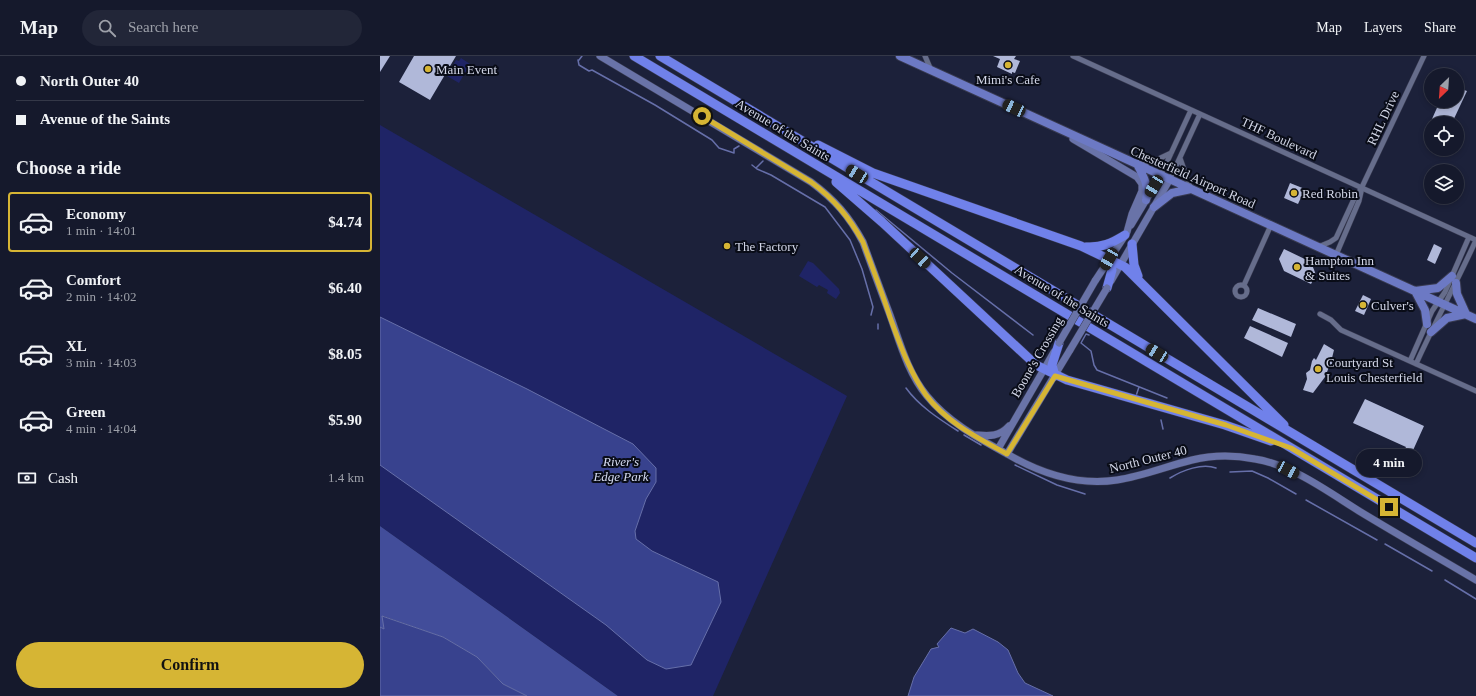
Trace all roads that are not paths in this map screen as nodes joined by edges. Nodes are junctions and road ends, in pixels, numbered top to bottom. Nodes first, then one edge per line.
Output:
1 (600, 56) edge
2 (634, 56) edge
3 (660, 56) edge
4 (925, 56) edge
5 (1073, 56) edge
6 (1424, 56) edge
7 (906, 58) edge
8 (931, 70) junction
9 (1191, 110) junction
10 (1200, 114) junction
11 (1056, 128) junction
12 (790, 134) junction
13 (1171, 153) junction
14 (1180, 157) junction
15 (1137, 164) junction
16 (818, 166) junction
17 (1161, 175) junction
18 (1170, 179) junction
19 (1191, 189) junction
20 (1361, 189) junction
21 (1146, 200) junction
22 (1154, 207) junction
23 (1271, 225) junction
24 (1126, 233) junction
25 (1469, 237) junction
26 (1476, 240) edge
27 (1132, 244) junction
28 (1081, 246) junction
29 (1318, 247) junction
30 (1336, 255) junction
31 (1109, 259) junction
32 (1121, 264) junction
33 (1452, 276) junction
34 (1139, 279) junction
35 (1456, 283) junction
36 (1244, 285) dead end
37 (1107, 288) junction
38 (1415, 291) junction
39 (1442, 303) junction
40 (1320, 314) dead end
41 (1466, 314) junction
42 (1476, 319) edge
43 (1427, 324) junction
44 (1431, 332) junction
45 (1059, 343) junction
46 (1410, 361) junction
47 (1416, 364) junction
48 (1043, 370) junction
49 (1055, 376) junction
50 (1476, 391) edge
51 (1014, 420) junction
52 (1292, 433) junction
53 (975, 435) junction
54 (1291, 448) junction
55 (998, 449) junction
56 (1007, 454) junction
57 (1476, 543) edge
58 (1476, 558) edge
59 (1476, 580) edge

1 - 53 street, North Outer 40
2 - 16 highway, Avenue of the Saints
3 - 12 highway, Avenue of the Saints
4 - 8 street
5 - 9 street, THF Boulevard
6 - 20 street, RHL Drive
7 - 8 main road, Chesterfield Airport Road
8 - 11 main road, Chesterfield Airport Road
9 - 10 street, THF Boulevard
9 - 13 street
10 - 14 street
10 - 20 street, THF Boulevard
11 - 15 main road, Chesterfield Airport Road
11 - 24 street
12 - 28 highway
12 - 52 highway, Avenue of the Saints
13 - 15 street
13 - 17 street
14 - 18 street
14 - 19 street
15 - 17 main road, Chesterfield Airport Road
15 - 21 main road
16 - 48 highway
16 - 54 highway, Avenue of the Saints
17 - 18 main road, Chesterfield Airport Road
17 - 21 street, Boone's Crossing
18 - 19 main road, Chesterfield Airport Road
18 - 22 street, Boone's Crossing
19 - 22 main road
19 - 23 main road, Chesterfield Airport Road
20 - 25 street, THF Boulevard
20 - 29 street, RHL Drive
20 - 30 street, RHL Drive
21 - 24 street, Boone's Crossing
22 - 27 street, Boone's Crossing
23 - 29 main road, Chesterfield Airport Road
23 - 36 street
24 - 28 highway
24 - 31 street, Boone's Crossing
25 - 26 street, THF Boulevard
25 - 33 street
26 - 35 street
27 - 32 street, Boone's Crossing
27 - 34 highway
28 - 31 highway
29 - 30 main road, Chesterfield Airport Road
30 - 38 main road, Chesterfield Airport Road
31 - 32 highway
31 - 37 highway
31 - 45 street, Boone's Crossing, bridge
32 - 34 highway
32 - 37 street, Boone's Crossing
33 - 38 main road
33 - 39 street
34 - 52 highway
35 - 39 street
35 - 41 main road
37 - 49 street, Boone's Crossing, bridge
38 - 39 main road, Chesterfield Airport Road
38 - 43 main road
39 - 41 main road, Chesterfield Airport Road
39 - 43 street
39 - 44 street
40 - 46 street
41 - 42 main road, Chesterfield Airport Road
41 - 44 main road
43 - 46 street
44 - 47 street
45 - 48 street, Boone's Crossing
45 - 49 highway
46 - 47 street
47 - 50 street
48 - 49 highway
48 - 51 street, Boone's Crossing
49 - 54 highway
49 - 56 street, Boone's Crossing
51 - 53 street
51 - 55 street, Boone's Crossing
52 - 57 highway, Avenue of the Saints
53 - 55 street, North Outer 40
54 - 58 highway, Avenue of the Saints
55 - 56 street, North Outer 40
56 - 59 street, North Outer 40

